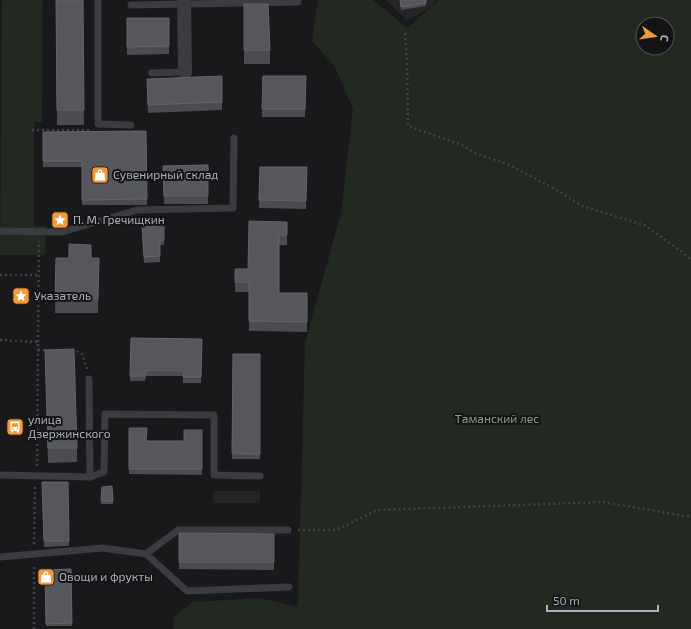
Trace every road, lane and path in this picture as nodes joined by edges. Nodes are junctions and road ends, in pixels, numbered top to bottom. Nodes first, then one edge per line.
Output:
1 (98, 0) edge
2 (249, 1) edge
3 (184, 2) edge
4 (298, 2) dead end
5 (131, 6) dead end
6 (405, 33) dead end
7 (185, 72) joint
8 (152, 73) dead end
9 (98, 124) junction
10 (131, 125) dead end
11 (32, 130) dead end
12 (234, 138) dead end
13 (0, 231) edge
14 (39, 232) junction
15 (691, 260) edge
16 (0, 275) edge
17 (38, 275) junction
18 (38, 342) dead end
19 (38, 350) dead end
20 (52, 350) edge
21 (68, 350) edge
22 (89, 379) joint
23 (0, 475) edge
24 (260, 476) dead end
25 (90, 477) junction
26 (691, 517) edge
27 (288, 530) joint
28 (146, 554) junction
29 (0, 557) edge
30 (289, 587) dead end

1 - 9 lane
2 - 3 lane
2 - 4 lane
3 - 5 lane
3 - 7 street
6 - 15 path
7 - 8 lane
9 - 10 lane
9 - 11 path
12 - 14 lane
13 - 14 lane
14 - 17 path
16 - 17 path
17 - 18 path
19 - 20 path
21 - 22 path
22 - 25 lane
23 - 25 lane
24 - 25 lane
26 - 27 path
27 - 28 lane
28 - 29 lane
28 - 30 lane

